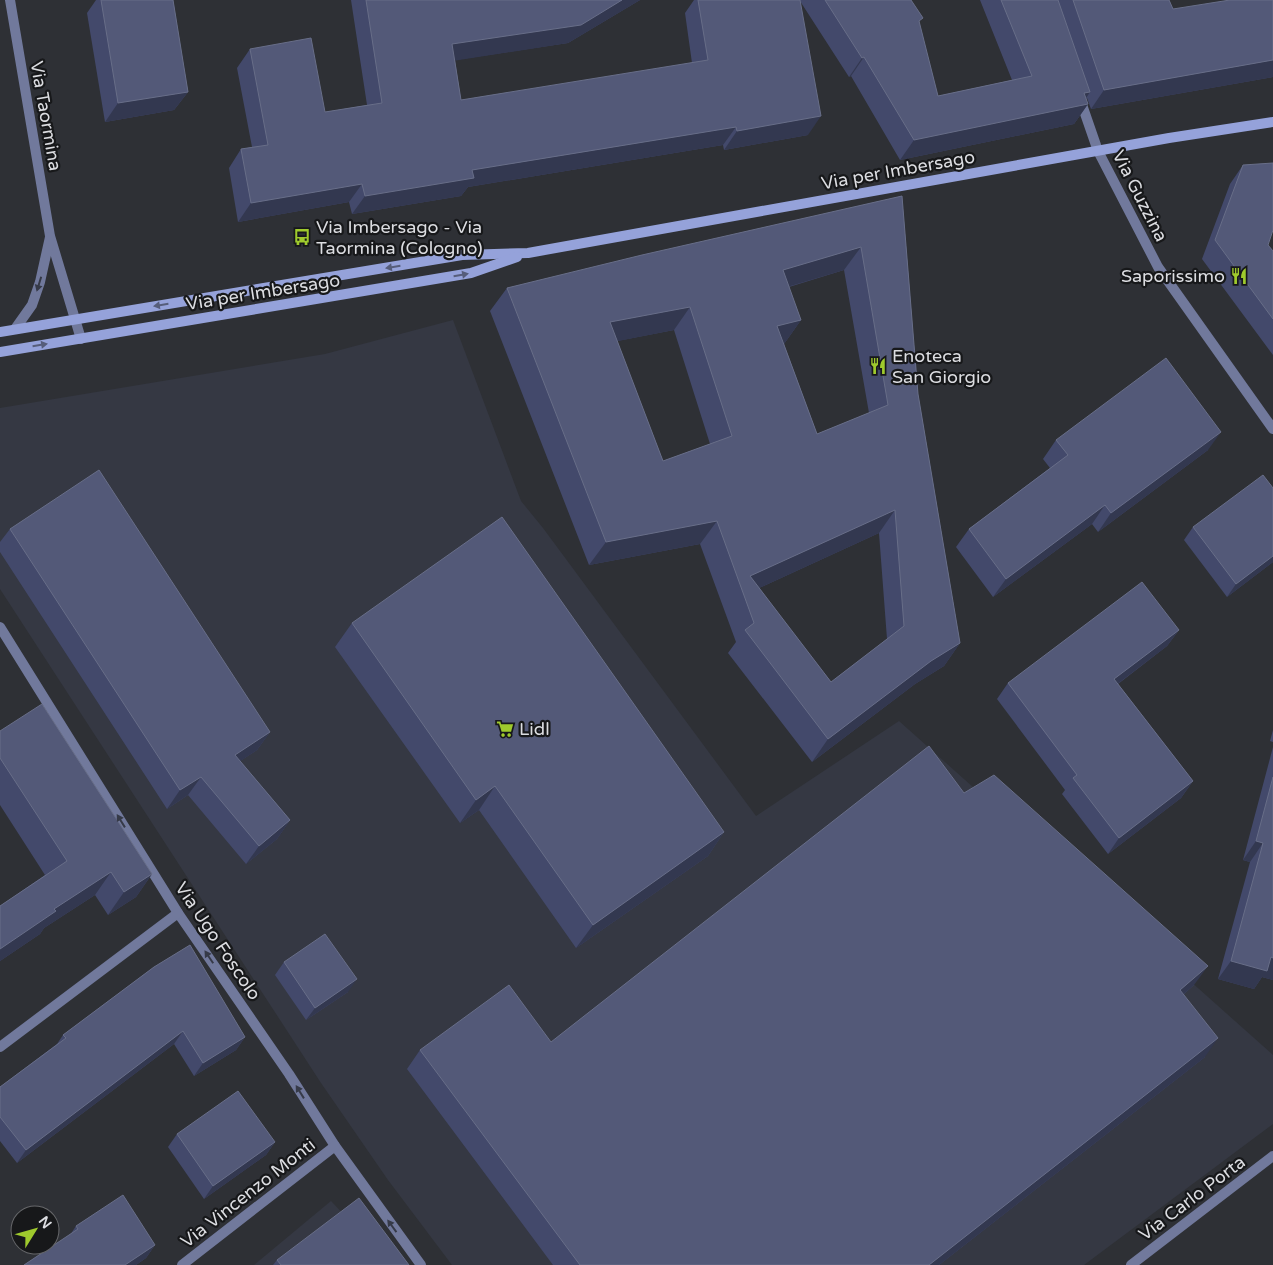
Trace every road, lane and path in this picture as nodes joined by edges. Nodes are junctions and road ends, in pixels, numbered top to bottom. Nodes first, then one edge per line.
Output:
1 (10, 0) edge
2 (1076, 89) edge
3 (1273, 122) edge
4 (1098, 151) junction
5 (50, 236) junction
6 (528, 253) junction
7 (75, 319) junction
8 (15, 329) junction
9 (0, 332) edge
10 (81, 339) junction
11 (0, 352) edge
12 (1273, 429) edge
13 (0, 627) edge
14 (178, 913) junction
15 (0, 1047) edge
16 (335, 1146) junction
17 (1273, 1156) edge
18 (182, 1265) edge
19 (421, 1265) edge
20 (1131, 1265) edge

1 - 5 street, Via Taormina
2 - 4 street, Via Guzzina
3 - 4 main road, Via per Imbersago
4 - 6 main road, Via per Imbersago
4 - 12 street, Via Guzzina
5 - 7 street, Via Taormina
5 -> 8 street, Via Taormina
6 -> 7 main road, Via per Imbersago
10 -> 6 main road, Via per Imbersago
7 - 8 main road, Via per Imbersago
7 - 10 street, Via Taormina
8 - 9 main road, Via per Imbersago
11 -> 10 main road, Via per Imbersago
14 -> 13 street, Via Ugo Foscolo
14 - 15 street
16 -> 14 street, Via Ugo Foscolo
16 - 18 street, Via Vincenzo Monti
19 -> 16 street, Via Ugo Foscolo
17 - 20 street, Via Carlo Porta

